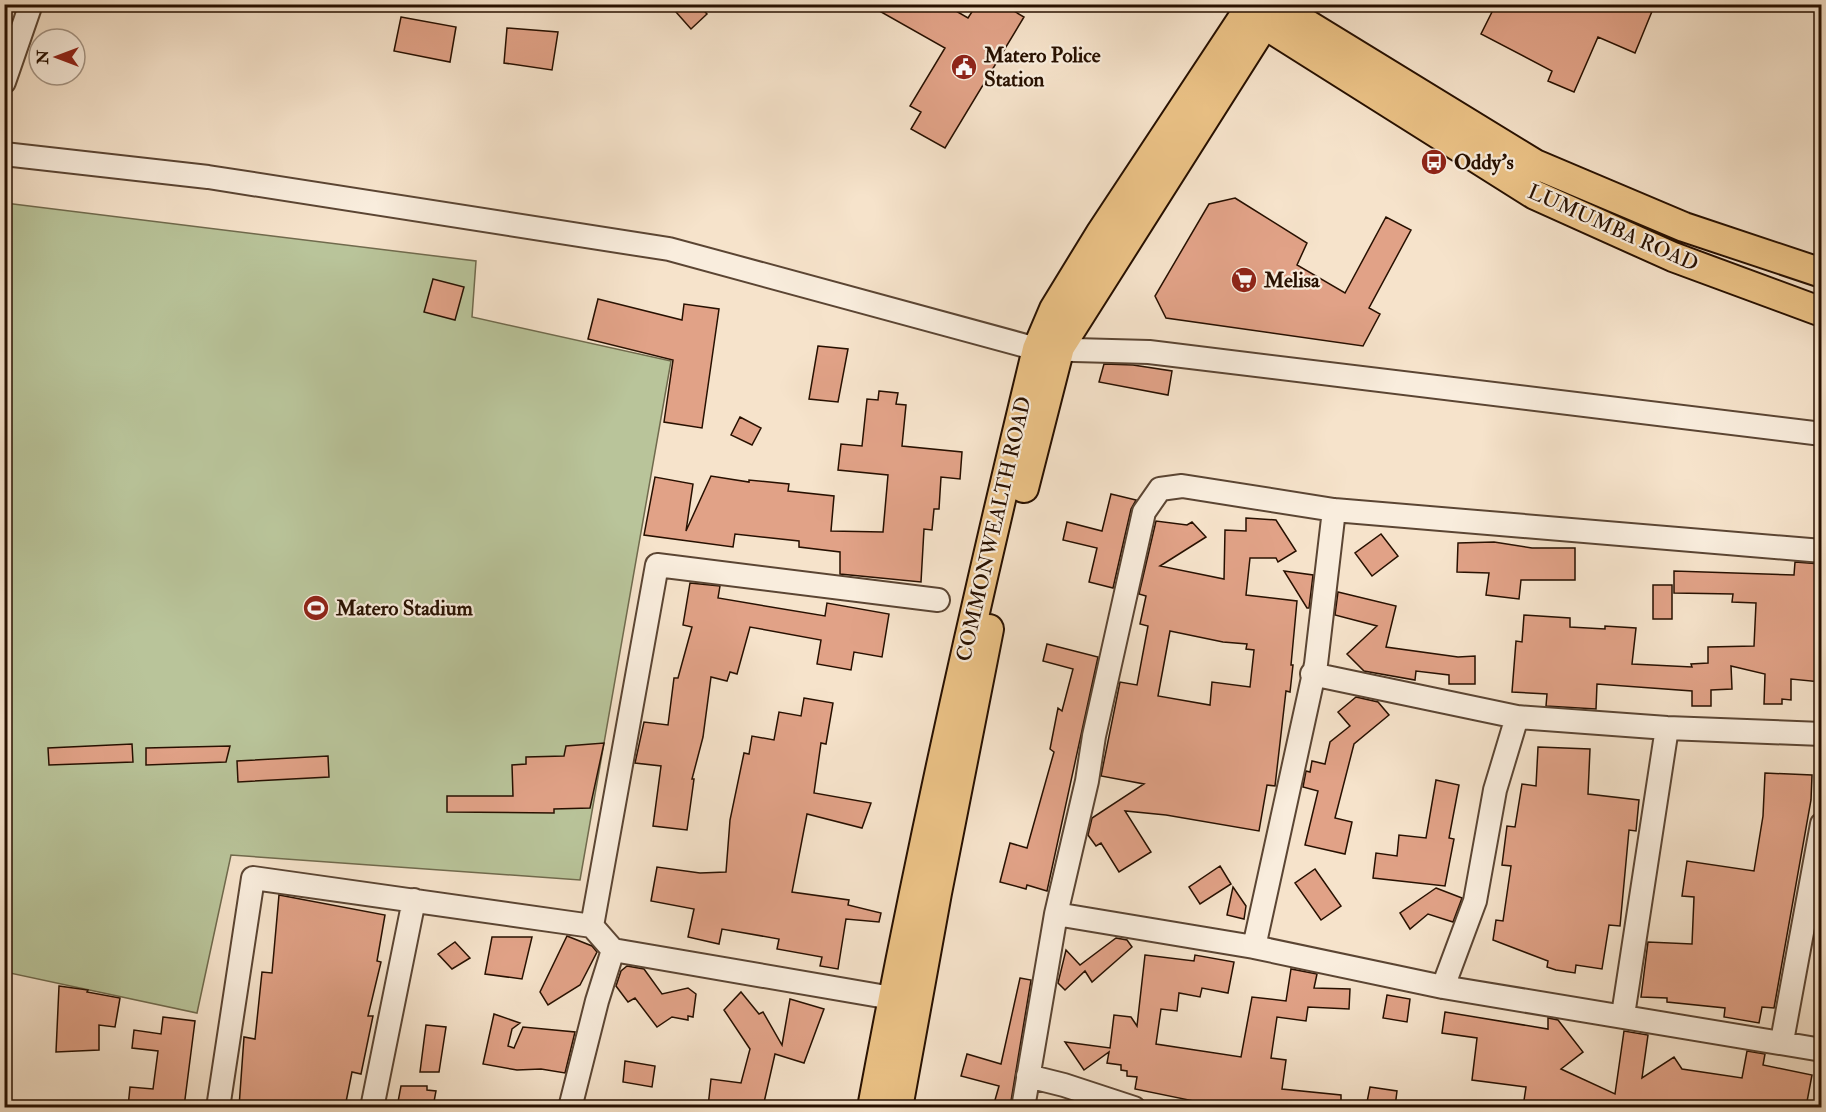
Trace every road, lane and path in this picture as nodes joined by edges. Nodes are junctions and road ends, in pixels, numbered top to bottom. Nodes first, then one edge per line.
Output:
1 (31, 4) edge
2 (1258, 9) edge
3 (5, 82) edge
4 (4, 154) edge
5 (1821, 273) edge
6 (1821, 312) edge
7 (1048, 348) junction
8 (1821, 434) edge
9 (1334, 510) junction
10 (1821, 551) edge
11 (938, 600) dead end
12 (1312, 674) junction
13 (1517, 717) junction
14 (1666, 728) junction
15 (1821, 734) edge
16 (1821, 824) edge
17 (414, 900) junction
18 (1056, 914) junction
19 (592, 926) junction
20 (1254, 947) junction
21 (613, 950) junction
22 (1443, 987) junction
23 (892, 998) junction
24 (1623, 1015) junction
25 (1782, 1041) junction
26 (1821, 1050) edge
27 (1028, 1076) junction
28 (218, 1107) edge
29 (372, 1107) edge
30 (570, 1107) edge
31 (872, 1107) edge
32 (898, 1107) edge
33 (1023, 1107) edge
34 (1134, 1107) edge

1 - 3 street
2 - 5 main road, LUMUMBA ROAD
2 - 6 main road, LUMUMBA ROAD
2 - 7 main road, COMMONWEALTH ROAD
4 - 7 street
7 - 8 street
7 - 23 main road, COMMONWEALTH ROAD
7 - 32 main road, COMMONWEALTH ROAD
9 - 10 street
9 - 12 street
9 - 18 street
11 - 19 street
12 - 13 street
12 - 20 street
13 - 14 street
13 - 22 street
14 - 15 street
14 - 24 street
16 - 25 street
17 - 19 street
17 - 28 street
17 - 29 street
18 - 20 street
18 - 27 street
19 - 21 street
20 - 22 street
21 - 23 street
21 - 30 street
22 - 24 street
23 - 31 main road, COMMONWEALTH ROAD
24 - 25 street
25 - 26 street
27 - 33 street
27 - 34 street

